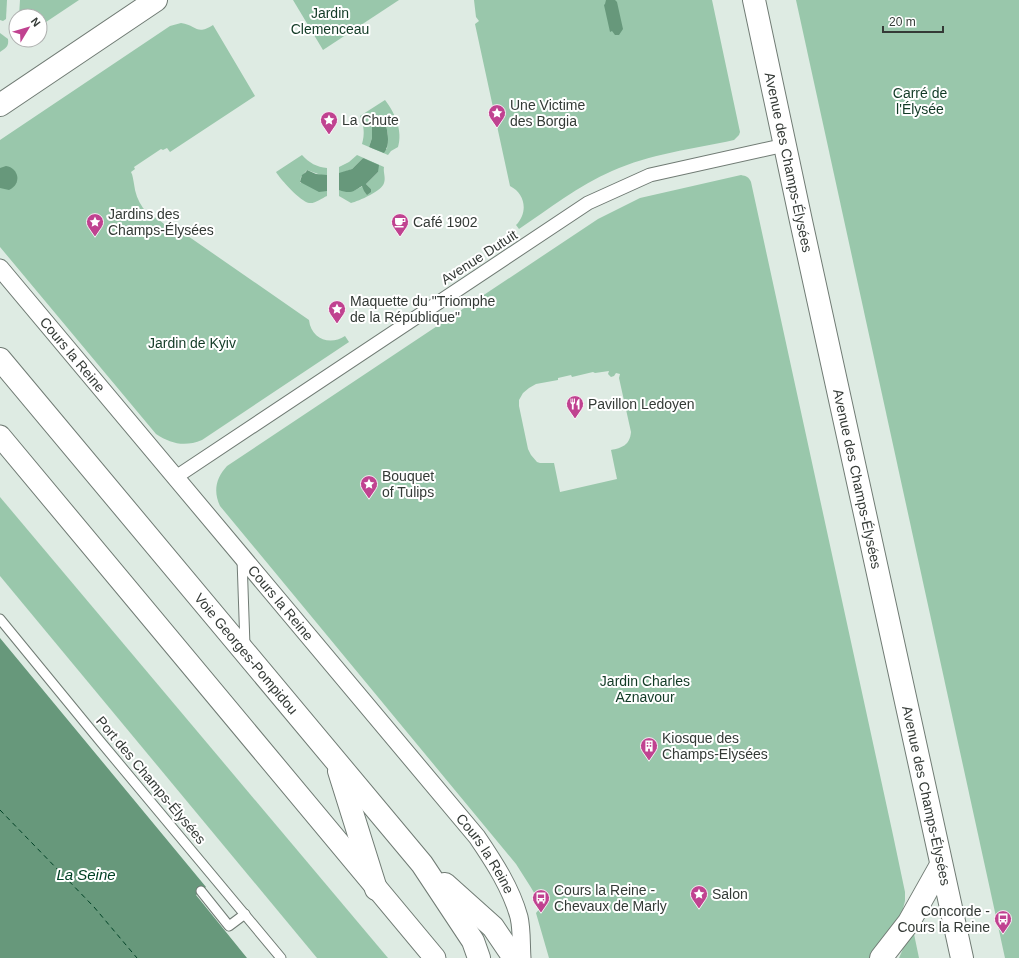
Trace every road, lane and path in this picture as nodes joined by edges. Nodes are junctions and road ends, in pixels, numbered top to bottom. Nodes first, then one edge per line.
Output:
1 (754, 0) edge
2 (145, 3) edge
3 (0, 105) edge
4 (785, 145) junction
5 (0, 268) edge
6 (0, 360) edge
7 (0, 436) edge
8 (176, 477) junction
9 (242, 559) junction
10 (0, 619) edge
11 (246, 653) junction
12 (336, 760) junction
13 (422, 864) junction
14 (941, 865) junction
15 (376, 889) junction
16 (201, 891) dead end
17 (244, 914) junction
18 (479, 952) edge
19 (281, 958) edge
20 (435, 958) edge
21 (514, 958) edge
22 (522, 958) edge
23 (881, 958) edge
24 (962, 958) edge

1 - 4 main road, Avenue des Champs-Élysées
2 - 3 main road
4 - 8 street, Avenue Dutuit
4 - 14 main road, Avenue des Champs-Élysées
5 - 8 street, Cours la Reine
6 - 11 main road, Voie Georges-Pompidou
7 - 15 street
8 - 9 street, Cours la Reine
9 - 11 lane
9 - 22 street, Cours la Reine
10 - 17 lane, Port des Champs-Élysées
11 - 12 main road, Voie Georges-Pompidou
12 - 13 main road, Voie Georges-Pompidou
12 - 15 main road
13 - 18 main road, Voie Georges-Pompidou
13 - 21 main road
14 - 23 main road
14 - 24 main road, Avenue des Champs-Élysées
15 - 20 street
16 - 17 lane
17 - 19 lane, Port des Champs-Élysées

